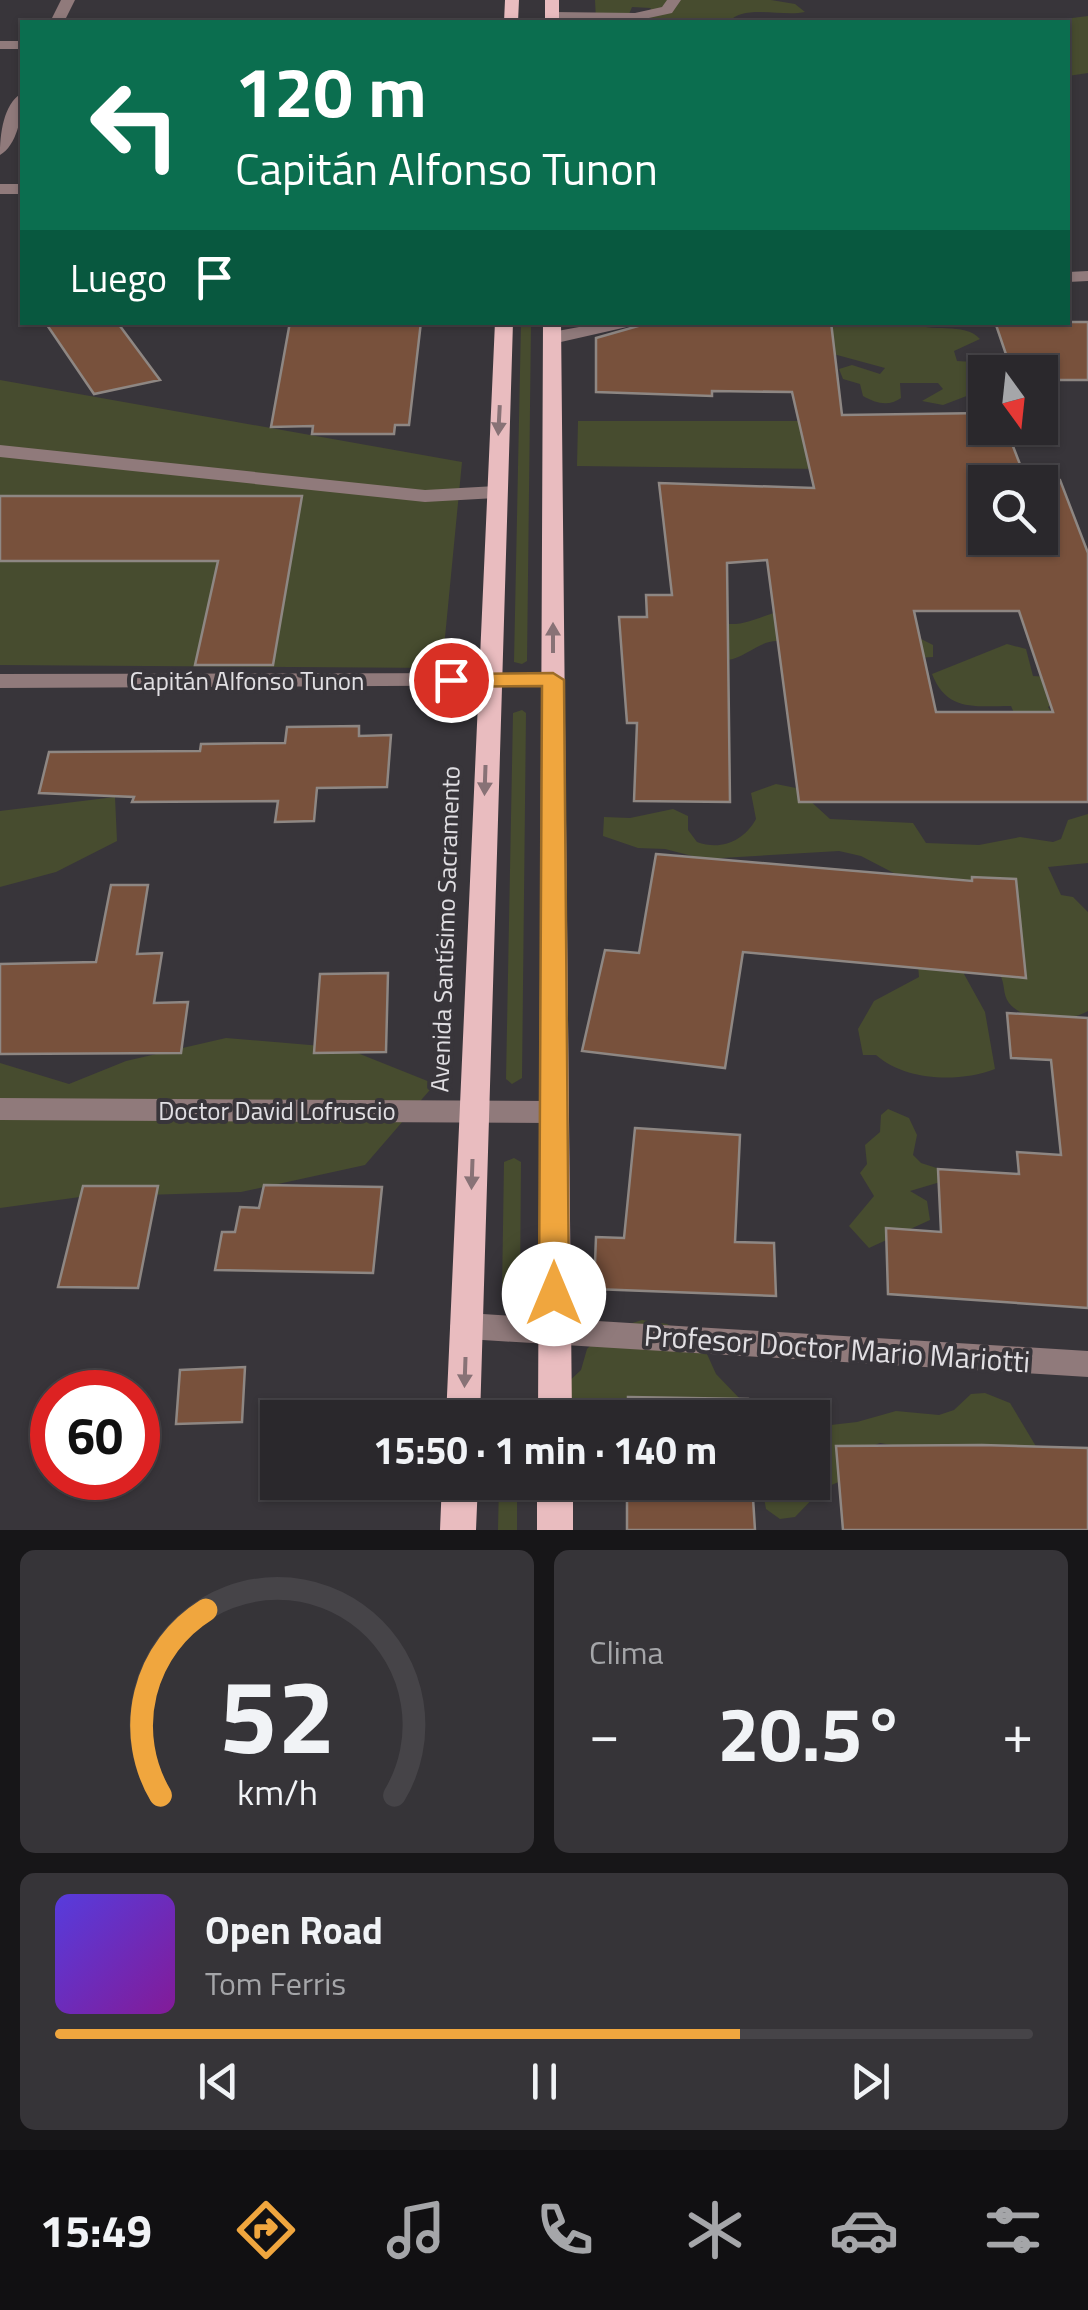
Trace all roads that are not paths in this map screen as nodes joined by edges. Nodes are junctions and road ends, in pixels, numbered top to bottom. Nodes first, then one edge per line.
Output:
1 (674, 0) edge
2 (552, 13) edge
3 (20, 103) edge
4 (0, 150) edge
5 (504, 325) edge
6 (607, 325) edge
7 (552, 330) edge
8 (0, 451) edge
9 (496, 492) junction
10 (488, 680) junction
11 (553, 680) junction
12 (0, 681) edge
13 (0, 1109) edge
14 (474, 1112) junction
15 (554, 1112) junction
16 (466, 1326) junction
17 (554, 1331) junction
18 (1088, 1364) edge
19 (463, 1400) edge
20 (554, 1400) edge
21 (459, 1500) edge
22 (554, 1500) edge
23 (458, 1530) edge
24 (555, 1530) edge

1 - 2 street
3 - 4 street
5 -> 9 main road, Avenida Santísimo Sacramento
6 - 7 street
11 -> 7 main road
8 - 9 street
9 - 10 main road, Avenida Santísimo Sacramento
10 - 11 street, Capitán Alfonso Tunon
10 - 12 street, Capitán Alfonso Tunon
10 -> 14 main road, Avenida Santísimo Sacramento
11 - 15 main road
13 - 14 street, Doctor David Lofruscio
14 - 15 street, Doctor David Lofruscio
14 -> 16 main road, Avenida Santísimo Sacramento
15 - 17 main road
16 - 17 street, Profesor Doctor Mario Mariotti
16 -> 19 main road, Avenida Santísimo Sacramento
17 - 18 street, Profesor Doctor Mario Mariotti
17 - 20 main road
21 - 23 main road
22 - 24 main road

